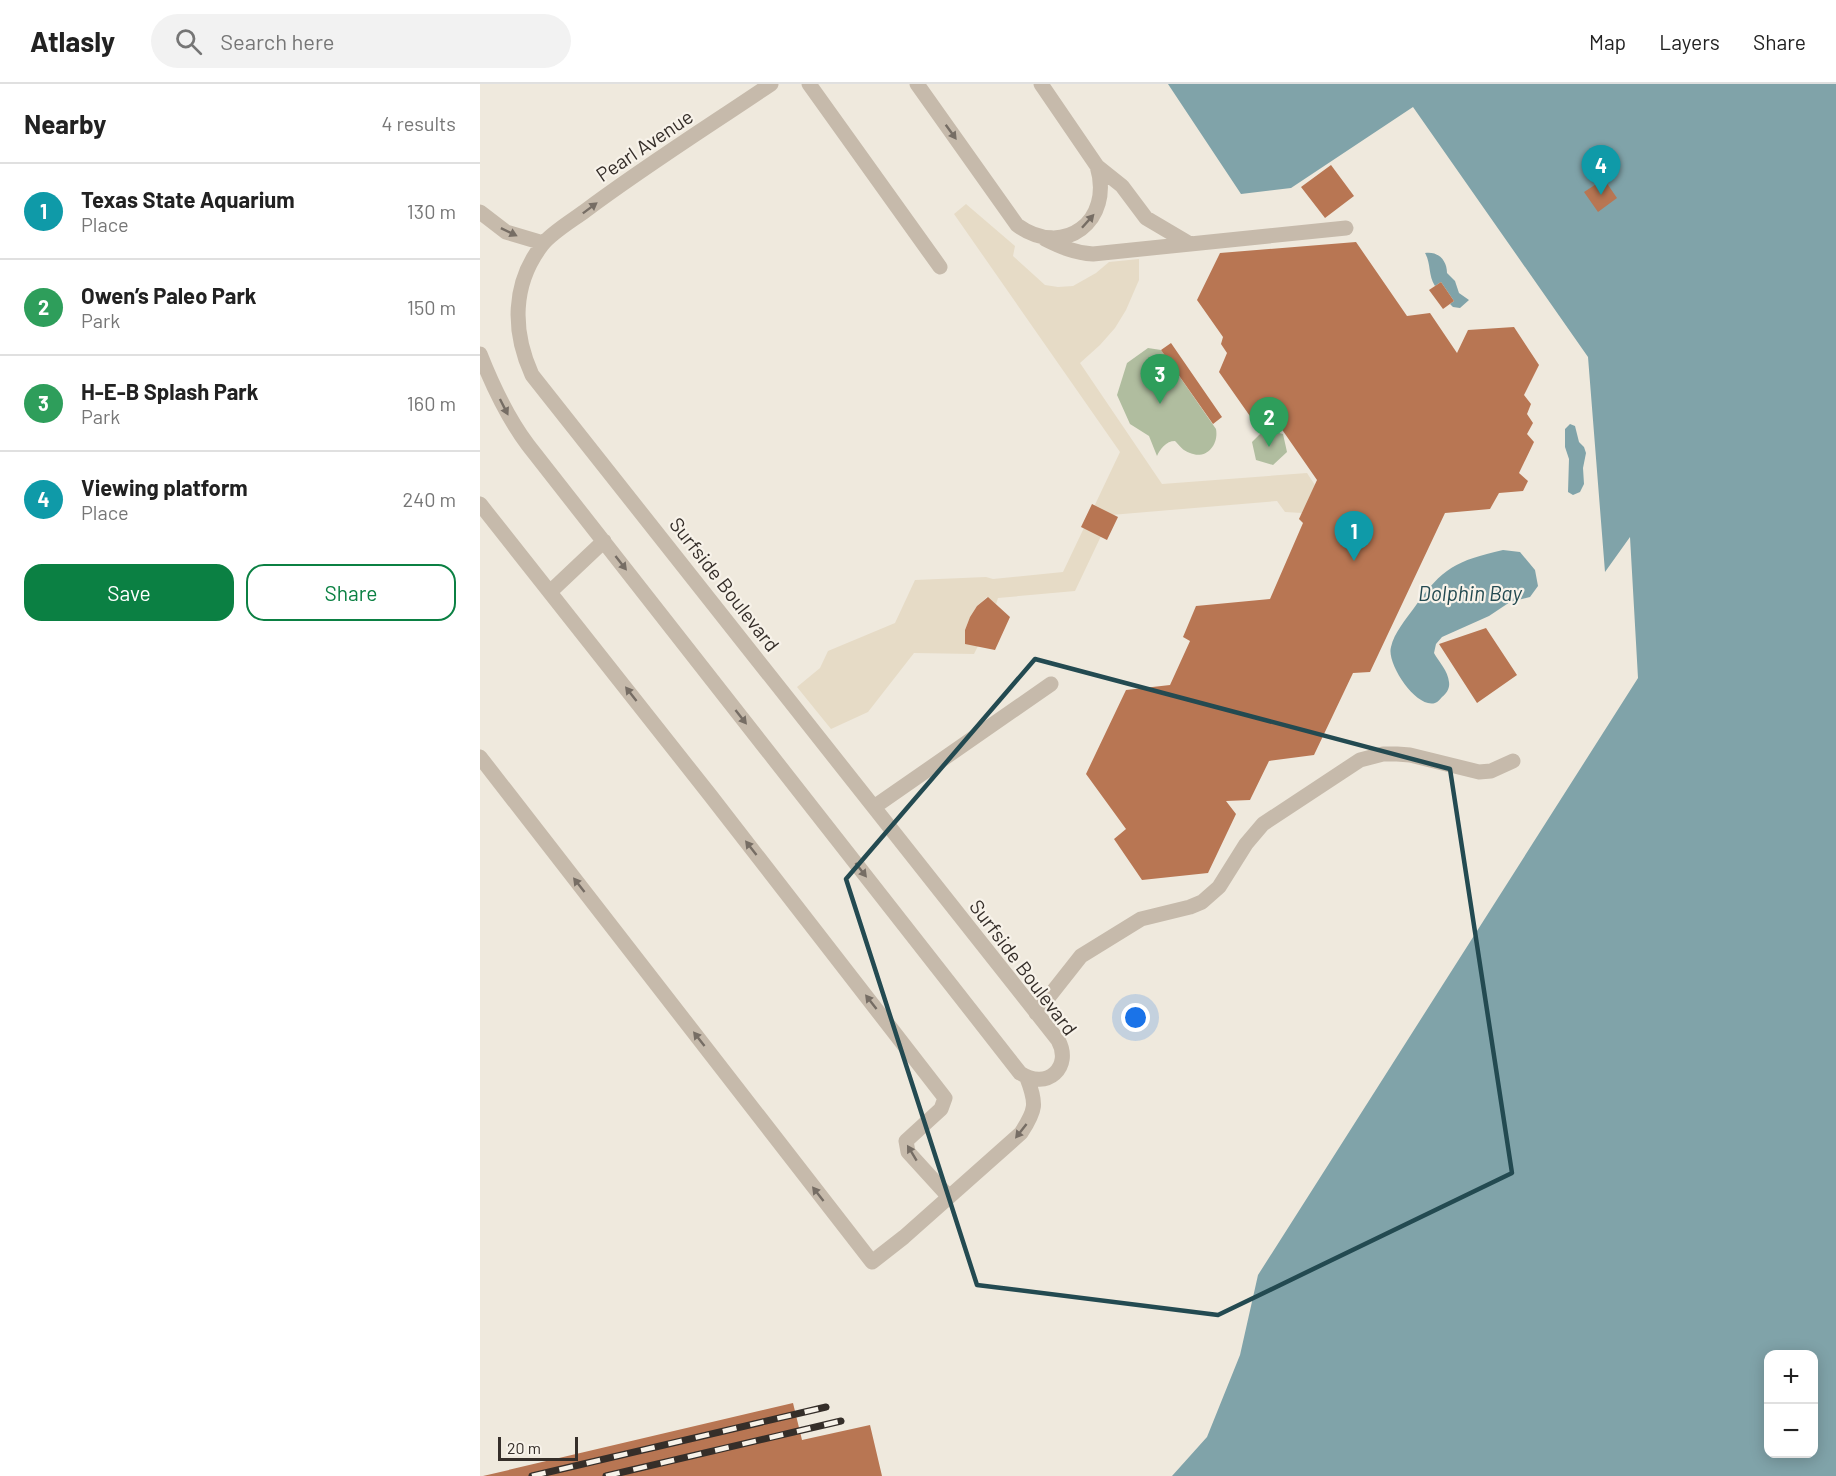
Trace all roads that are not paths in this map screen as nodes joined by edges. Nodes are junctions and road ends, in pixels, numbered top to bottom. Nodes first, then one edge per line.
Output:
1 (771, 84) edge
2 (809, 84) edge
3 (917, 84) edge
4 (1041, 84) edge
5 (1097, 166) junction
6 (480, 212) edge
7 (1346, 228) dead end
8 (1045, 238) junction
9 (543, 243) junction
10 (1190, 244) junction
11 (940, 267) dead end
12 (480, 354) edge
13 (480, 504) edge
14 (604, 541) junction
15 (550, 592) junction
16 (1051, 684) dead end
17 (480, 757) edge
18 (1512, 761) dead end
19 (874, 807) junction
20 (1036, 1013) junction
21 (1027, 1078) junction
22 (949, 1197) junction

9 -> 1 street, Pearl Avenue
2 - 11 street
3 -> 8 street
4 - 5 street
8 -> 5 street
5 - 10 street
6 -> 9 street
7 - 10 street
8 - 10 street
9 - 19 street, Surfside Boulevard
12 -> 14 street
13 - 15 street
14 - 15 street
14 -> 21 street
22 -> 15 street
16 - 19 street
22 -> 17 street
18 - 20 street
19 - 20 street, Surfside Boulevard
20 - 21 street, Surfside Boulevard
21 -> 22 street

